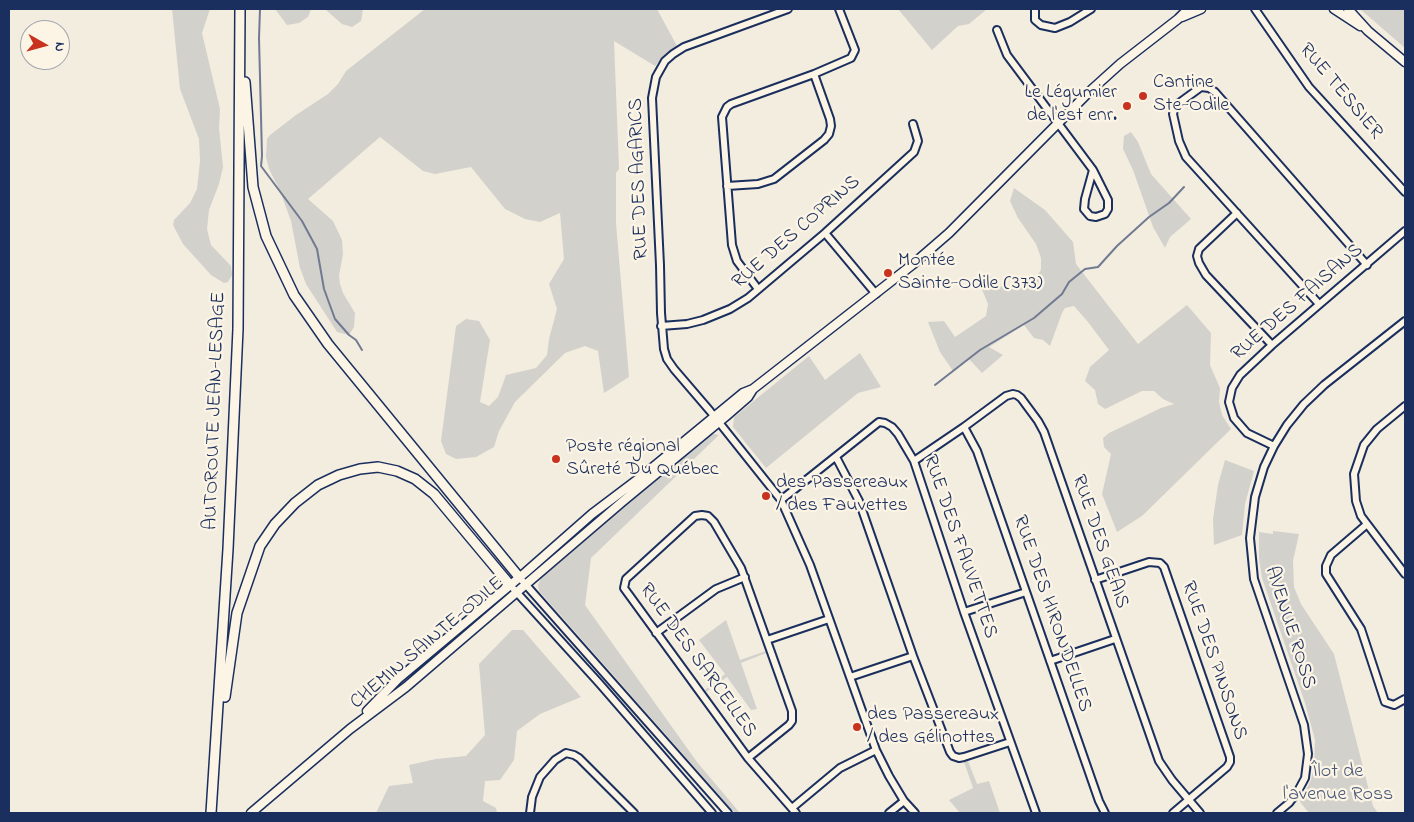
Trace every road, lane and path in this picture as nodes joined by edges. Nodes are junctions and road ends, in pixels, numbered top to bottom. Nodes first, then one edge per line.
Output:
1 (240, 9) edge
2 (788, 9) edge
3 (839, 9) edge
4 (1034, 9) edge
5 (1091, 9) edge
6 (1188, 9) edge
7 (1201, 9) edge
8 (1255, 9) edge
9 (1334, 9) edge
10 (1348, 9) edge
11 (767, 12) edge
12 (1178, 19) junction
13 (240, 24) junction
14 (997, 30) dead end
15 (1368, 31) junction
16 (1405, 62) edge
17 (814, 74) junction
18 (1058, 122) junction
19 (913, 124) dead end
20 (1093, 170) junction
21 (727, 186) junction
22 (1405, 192) edge
23 (1237, 213) junction
24 (1405, 231) edge
25 (825, 233) junction
26 (1367, 264) junction
27 (758, 289) junction
28 (876, 294) junction
29 (1319, 304) junction
30 (1405, 321) edge
31 (662, 326) junction
32 (1272, 345) junction
33 (1405, 406) edge
34 (717, 419) junction
35 (964, 427) junction
36 (1274, 446) junction
37 (836, 457) junction
38 (914, 461) junction
39 (781, 500) junction
40 (1366, 525) junction
41 (1405, 574) edge
42 (745, 577) junction
43 (1095, 580) junction
44 (522, 581) junction
45 (513, 588) junction
46 (1026, 592) junction
47 (964, 612) junction
48 (829, 619) junction
49 (656, 633) junction
50 (1115, 639) junction
51 (767, 640) junction
52 (913, 656) junction
53 (1050, 662) junction
54 (850, 677) junction
55 (1405, 699) edge
56 (1010, 742) junction
57 (876, 750) junction
58 (748, 758) junction
59 (216, 759) junction
60 (904, 800) junction
61 (1189, 800) junction
62 (794, 811) edge
63 (211, 813) edge
64 (251, 813) edge
65 (530, 813) edge
66 (634, 813) edge
67 (712, 813) edge
68 (728, 813) edge
69 (889, 813) edge
70 (915, 813) edge
71 (1036, 813) edge
72 (1104, 813) edge
73 (1173, 813) edge
74 (1200, 813) edge
75 (1277, 813) edge

1 - 13 highway, AUTOROUTE JEAN-LESAGE
2 - 11 street, RUE DES AGARICS
3 - 17 street
4 - 5 street
6 - 12 main road
7 - 12 main road
8 - 22 street, RUE TESSIER
9 - 15 main road
10 - 15 main road
11 - 31 street, RUE DES AGARICS
12 - 18 main road, CHEMIN SAINTE-ODILE
13 - 44 highway
13 - 59 highway, AUTOROUTE JEAN-LESAGE
14 - 18 street
15 - 16 main road
17 - 21 street
17 - 21 street
18 - 20 street
18 - 28 main road, CHEMIN SAINTE-ODILE
19 - 25 street, RUE DES COPRINS
20 - 20 street
21 - 27 street
23 - 26 street
23 - 29 street
23 - 32 street
24 - 26 street, RUE DES FAISANS
25 - 27 street, RUE DES COPRINS
25 - 28 street
26 - 29 street, RUE DES FAISANS
27 - 31 street, RUE DES COPRINS
28 - 34 main road, CHEMIN SAINTE-ODILE
29 - 32 street, RUE DES FAISANS
30 - 36 street, AVENUE ROSS
31 - 34 street, RUE DES AGARICS
32 - 36 street, RUE DES FAISANS
33 - 40 street
34 - 39 street, RUE DES AGARICS
34 - 44 main road, CHEMIN SAINTE-ODILE
35 - 38 street, RUE DES GEAIS
35 - 43 street, RUE DES GEAIS
35 - 46 street, RUE DES HIRONDELLES
36 - 75 street, AVENUE ROSS
37 - 38 street, RUE DES FAUVETTES
37 - 39 street, RUE DES FAUVETTES
37 - 52 street
38 - 47 street, RUE DES FAUVETTES
39 - 48 street, RUE DES AGARICS
40 - 41 street
40 - 55 street
42 - 49 street
42 - 49 street, RUE DES SARCELLES
42 - 51 street, RUE DES SARCELLES
43 - 50 street, RUE DES GEAIS
43 - 61 street, RUE DES PINSONS
44 - 45 main road, CHEMIN SAINTE-ODILE
44 - 68 street
45 - 59 highway
45 - 64 main road, CHEMIN SAINTE-ODILE
45 - 67 street
46 - 47 street
46 - 53 street, RUE DES HIRONDELLES
47 - 56 street, RUE DES FAUVETTES
48 - 51 street
48 - 54 street, RUE DES AGARICS
49 - 58 street, RUE DES SARCELLES
50 - 53 street
50 - 61 street, RUE DES GEAIS
51 - 58 street, RUE DES SARCELLES
52 - 54 street
52 - 56 street
53 - 72 street, RUE DES HIRONDELLES
54 - 57 street, RUE DES AGARICS
56 - 71 street, RUE DES FAUVETTES
57 - 60 street, RUE DES AGARICS
57 - 62 street
58 - 62 street, RUE DES SARCELLES
59 - 63 highway, AUTOROUTE JEAN-LESAGE
60 - 69 street
60 - 70 street, RUE DES AGARICS
61 - 73 street, RUE DES PINSONS
61 - 74 street, RUE DES GEAIS
65 - 66 street

